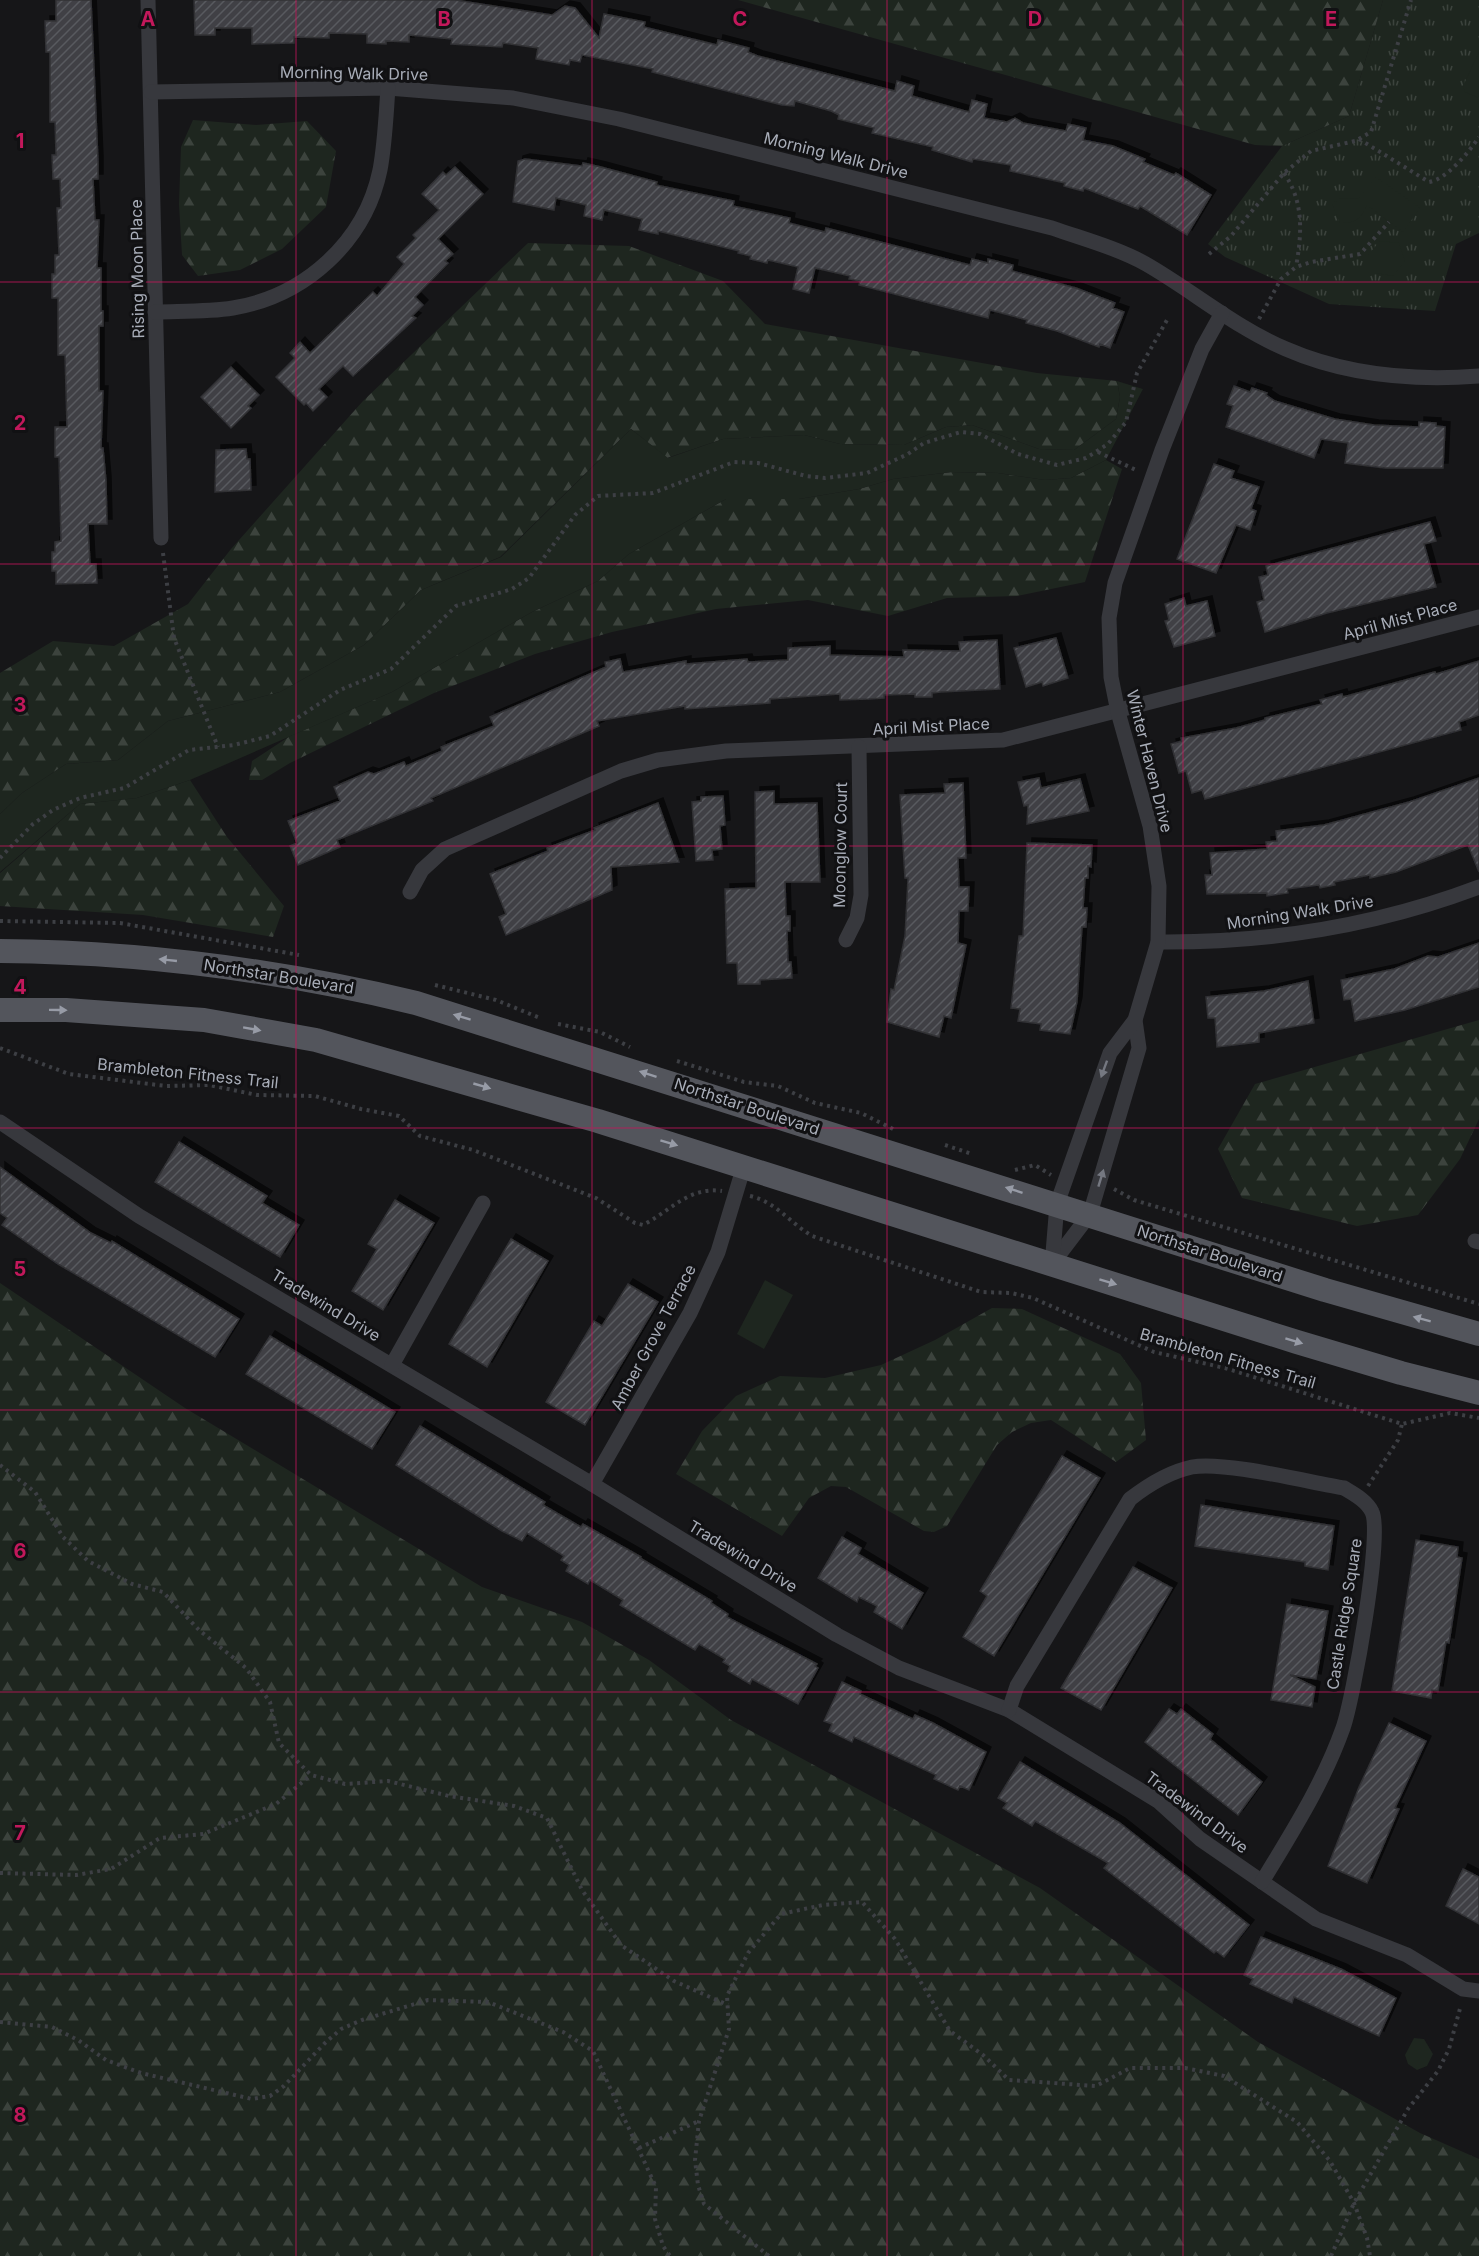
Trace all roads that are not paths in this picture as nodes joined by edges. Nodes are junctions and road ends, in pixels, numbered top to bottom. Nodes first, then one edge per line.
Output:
1 (148, 0) edge
2 (388, 88) junction
3 (151, 92) junction
4 (155, 312) junction
5 (1222, 313) junction
6 (1479, 376) edge
7 (161, 538) road end
8 (1479, 617) edge
9 (1118, 712) junction
10 (859, 747) junction
11 (1479, 887) edge
12 (410, 892) dead end
13 (846, 940) dead end
14 (1158, 942) junction
15 (0, 951) edge
16 (0, 1010) edge
17 (1135, 1020) junction
18 (0, 1122) edge
19 (744, 1166) junction
20 (483, 1203) dead end
21 (1058, 1204) junction
22 (1090, 1214) junction
23 (1052, 1265) junction
24 (1479, 1334) edge
25 (392, 1365) junction
26 (1479, 1393) edge
27 (592, 1484) junction
28 (1009, 1710) junction
29 (1262, 1882) junction
30 (1479, 1991) edge

1 - 3 street, Rising Moon Place
2 - 3 street, Morning Walk Drive
2 - 4 street
2 - 5 street, Morning Walk Drive
3 - 4 street, Rising Moon Place
4 - 7 street, Rising Moon Place
5 - 6 street, Morning Walk Drive
5 - 9 street, Winter Haven Drive
8 - 9 street, April Mist Place
9 - 10 street, April Mist Place
9 - 14 street, Winter Haven Drive
10 - 12 street, April Mist Place
10 - 13 street, Moonglow Court
11 - 14 street, Morning Walk Drive
14 - 17 street, Winter Haven Drive
21 -> 15 main road, Northstar Boulevard
16 -> 19 main road
17 -> 21 street, Winter Haven Drive
22 -> 17 street, Winter Haven Drive
18 - 25 street, Tradewind Drive
19 - 23 main road
19 - 27 street, Amber Grove Terrace
20 - 25 street
21 - 22 main road, Northstar Boulevard
21 - 23 street, Winter Haven Drive
22 - 23 street, Winter Haven Drive
24 -> 22 main road, Northstar Boulevard
23 -> 26 main road
25 - 27 street, Tradewind Drive
27 - 28 street, Tradewind Drive
28 - 29 street, Tradewind Drive
28 - 29 street, Castle Ridge Square
29 - 30 street, Tradewind Drive

